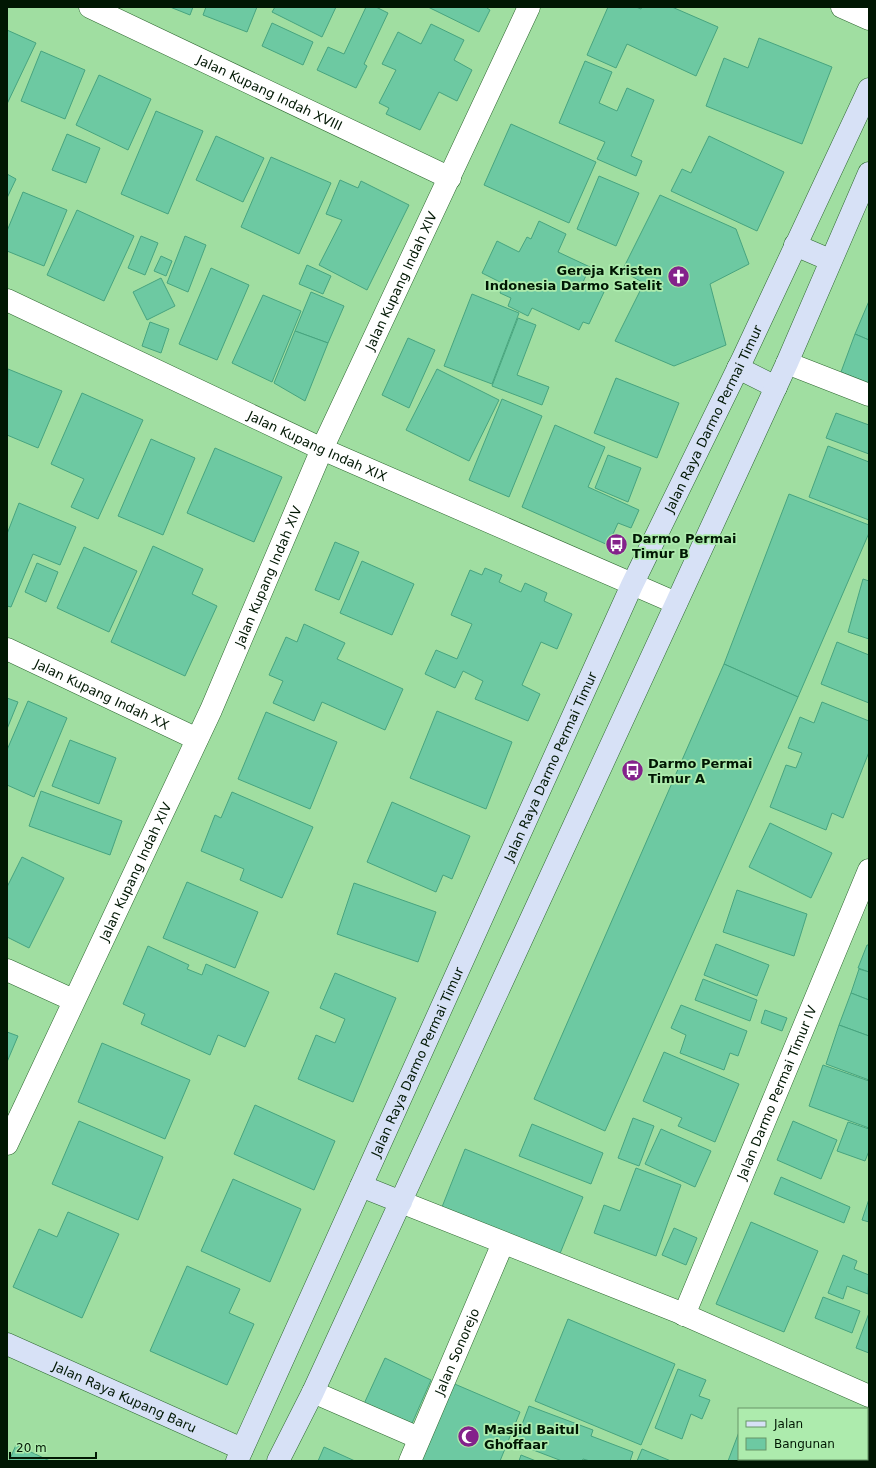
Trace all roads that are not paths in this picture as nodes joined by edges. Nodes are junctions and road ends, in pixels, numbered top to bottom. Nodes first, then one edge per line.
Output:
1 (90, 7) edge
2 (529, 7) edge
3 (842, 7) edge
4 (869, 19) edge
5 (869, 89) edge
6 (869, 173) edge
7 (450, 178) junction
8 (796, 245) junction
9 (830, 260) junction
10 (7, 300) edge
11 (787, 363) junction
12 (738, 368) junction
13 (776, 387) junction
14 (869, 395) edge
15 (322, 449) junction
16 (632, 585) junction
17 (676, 603) junction
18 (7, 649) edge
19 (197, 739) junction
20 (869, 870) edge
21 (7, 970) edge
22 (73, 1000) junction
23 (7, 1144) edge
24 (361, 1186) junction
25 (401, 1202) junction
26 (503, 1243) junction
27 (684, 1315) junction
28 (7, 1344) edge
29 (313, 1392) junction
30 (869, 1396) edge
31 (420, 1438) junction
32 (239, 1455) edge
33 (278, 1461) edge
34 (410, 1461) edge

1 - 7 street, Jalan Kupang Indah XVIII
2 - 7 street, Jalan Kupang Indah XIV
3 - 4 street
5 - 8 main road, Jalan Raya Darmo Permai Timur
6 - 9 main road
7 - 15 street, Jalan Kupang Indah XIV
8 - 9 main road
8 - 12 main road, Jalan Raya Darmo Permai Timur
9 - 11 main road
10 - 15 street, Jalan Kupang Indah XIX
11 - 13 main road
11 - 14 street
12 - 13 main road
12 - 16 main road, Jalan Raya Darmo Permai Timur
13 - 17 main road
15 - 16 street, Jalan Kupang Indah XIX
15 - 19 street, Jalan Kupang Indah XIV
16 - 17 street, Jalan Kupang Indah XIX
16 - 24 main road, Jalan Raya Darmo Permai Timur
17 - 25 main road
18 - 19 street, Jalan Kupang Indah XX
19 - 22 street, Jalan Kupang Indah XIV
20 - 27 street, Jalan Darmo Permai Timur IV
21 - 22 street
22 - 23 street, Jalan Kupang Indah XIV
24 - 25 main road
24 - 32 main road, Jalan Raya Darmo Permai Timur
25 - 26 street
25 - 29 main road
26 - 27 street
26 - 31 street, Jalan Sonorejo
27 - 30 street
28 - 32 main road, Jalan Raya Kupang Baru
29 - 31 street
29 - 33 main road
31 - 34 street, Jalan Sonorejo

